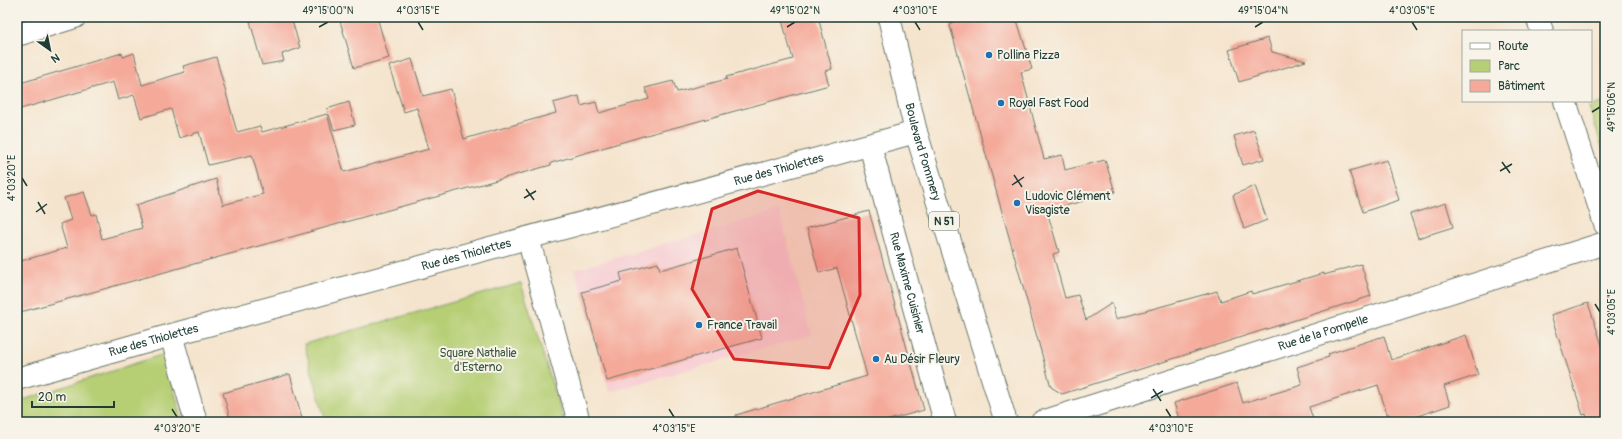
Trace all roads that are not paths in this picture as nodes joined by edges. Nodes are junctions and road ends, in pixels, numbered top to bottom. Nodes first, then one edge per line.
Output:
1 (75, 17) edge
2 (889, 17) edge
3 (1538, 17) edge
4 (1542, 30) edge
5 (17, 35) edge
6 (1565, 102) edge
7 (916, 132) junction
8 (870, 145) junction
9 (1605, 224) edge
10 (528, 238) junction
11 (1605, 243) edge
12 (171, 335) junction
13 (17, 379) edge
14 (196, 422) edge
15 (580, 422) edge
16 (945, 422) edge
17 (1006, 422) edge
18 (1042, 422) edge

1 - 5 street
2 - 7 street, Boulevard Pommery / N 51
3 - 4 street
6 - 9 street
7 - 8 street, Rue des Thiolettes
7 - 17 street, Boulevard Pommery / N 51
8 - 10 street, Rue des Thiolettes
8 - 16 street, Rue Maxime Cuisinier
10 - 12 street, Rue des Thiolettes
10 - 15 street
11 - 18 street, Rue de la Pompelle
12 - 13 street, Rue des Thiolettes
12 - 14 street

